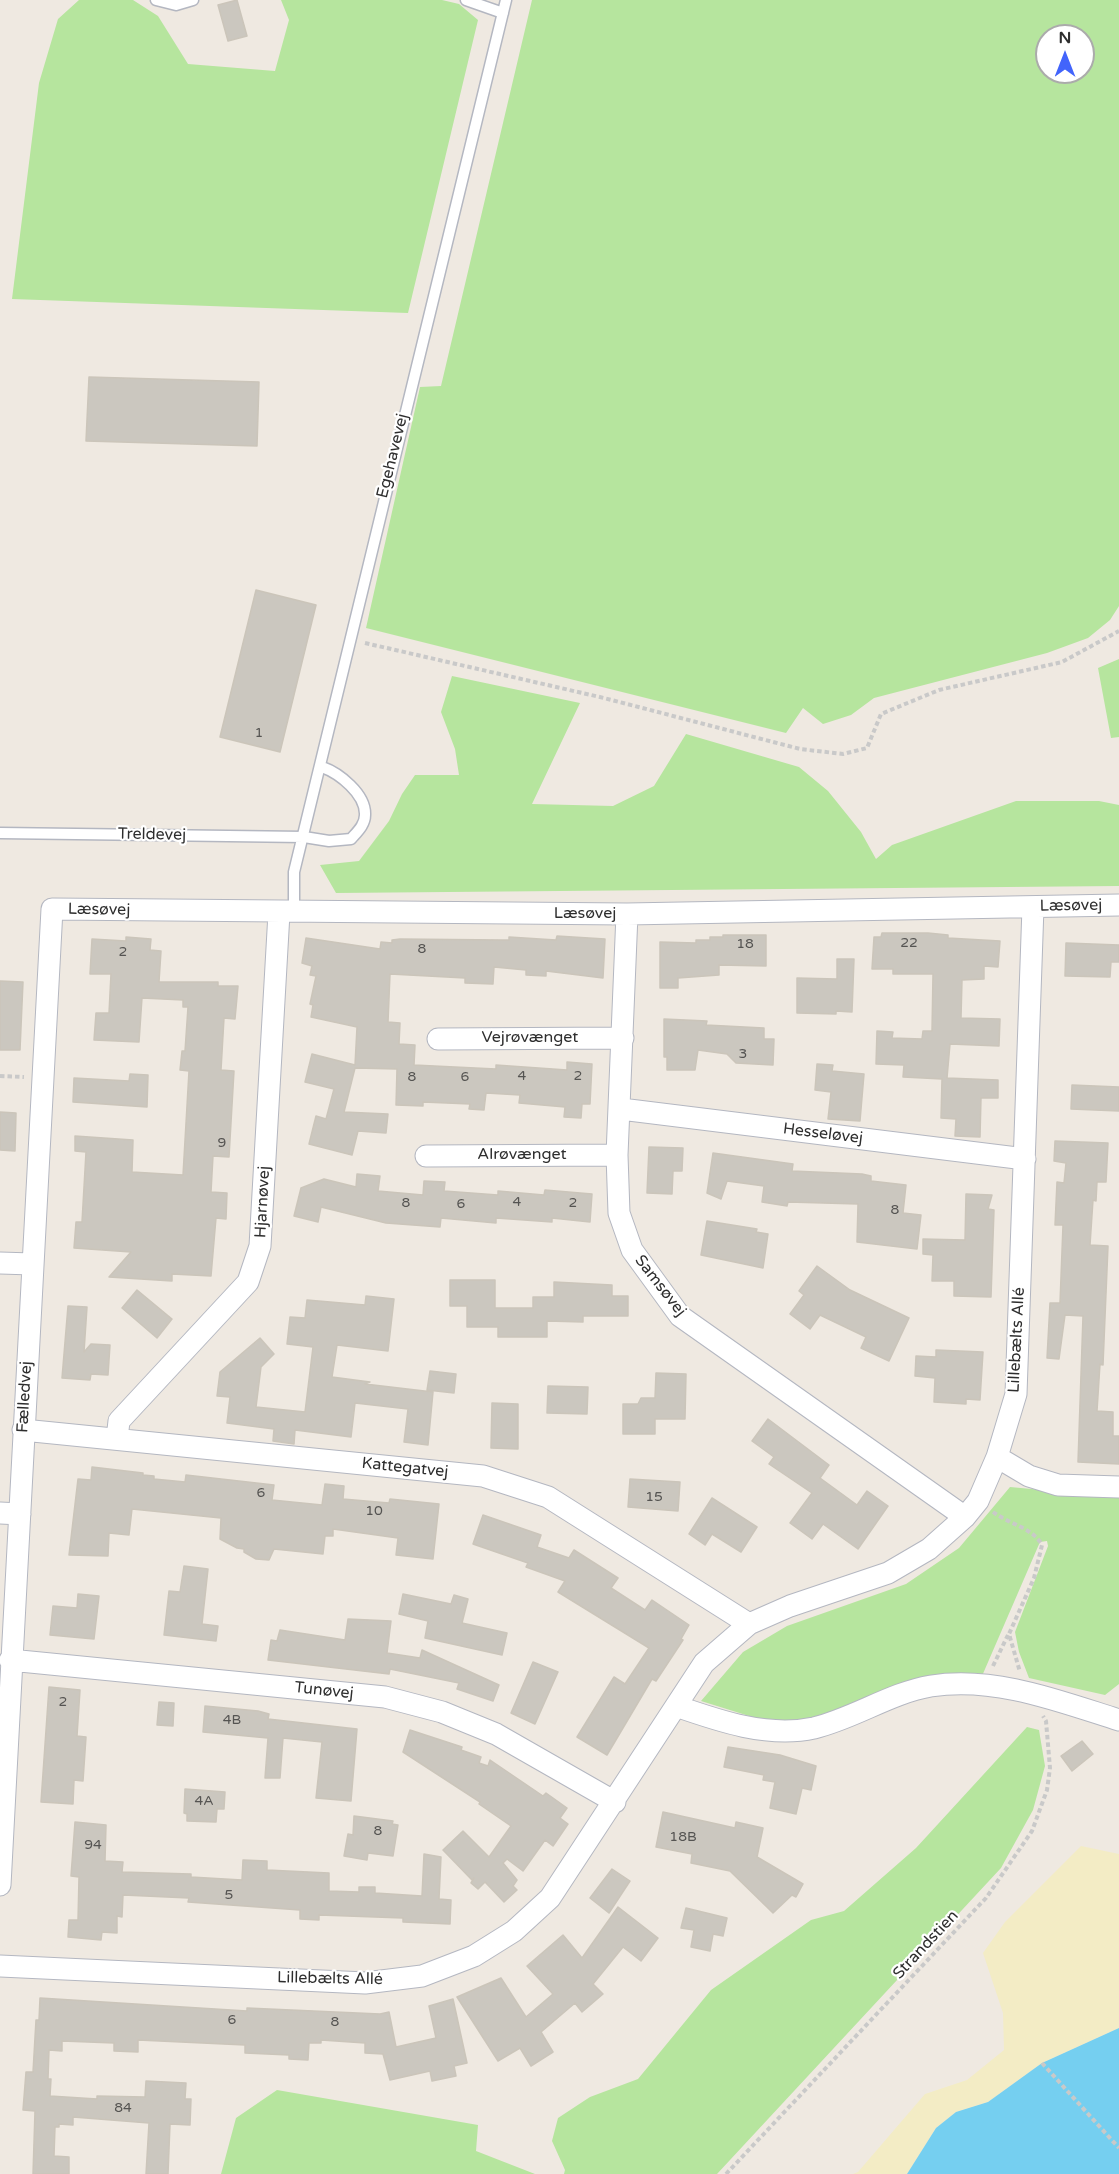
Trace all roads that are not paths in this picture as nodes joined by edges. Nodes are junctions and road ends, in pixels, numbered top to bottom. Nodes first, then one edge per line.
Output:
1 (156, 0) edge
2 (193, 0) edge
3 (466, 0) edge
4 (506, 0) edge
5 (502, 13) junction
6 (322, 767) junction
7 (0, 833) edge
8 (304, 837) junction
9 (1119, 905) edge
10 (1033, 907) junction
11 (51, 909) joint
12 (286, 913) junction
13 (627, 914) junction
14 (623, 1038) junction
15 (438, 1039) dead end
16 (621, 1109) junction
17 (617, 1155) junction
18 (426, 1156) dead end
19 (1025, 1159) junction
20 (0, 1263) edge
21 (32, 1264) junction
22 (23, 1430) junction
23 (117, 1438) junction
24 (997, 1457) junction
25 (1119, 1486) edge
26 (971, 1509) junction
27 (10, 1514) edge
28 (749, 1624) junction
29 (10, 1660) junction
30 (676, 1706) junction
31 (1119, 1720) edge
32 (615, 1802) junction
33 (0, 1885) edge
34 (0, 1966) edge

1 - 2 lane
3 - 5 lane
4 - 5 lane, Egehavevej
5 - 6 lane, Egehavevej
6 - 8 lane, Egehavevej
6 - 8 lane, Treldevej
7 - 8 lane, Treldevej
8 - 12 lane, Egehavevej
9 - 10 street, Læsøvej
10 - 13 street, Læsøvej
10 - 19 street, Lillebælts Allé
11 - 12 street, Læsøvej
11 - 21 street, Fælledvej
12 - 13 street, Læsøvej
12 - 23 street, Hjarnøvej
13 - 14 street, Samsøvej
14 - 15 street, Vejrøvænget
14 - 16 street, Samsøvej
16 - 17 street, Samsøvej
16 - 19 street, Hesseløvej
17 - 18 street, Alrøvænget
17 - 26 street, Samsøvej
19 - 24 street, Lillebælts Allé
20 - 21 street
21 - 22 street, Fælledvej
22 - 23 street, Kattegatvej
22 - 27 street, Fælledvej
23 - 28 street, Kattegatvej
24 - 25 street
24 - 26 street, Lillebælts Allé
26 - 28 street, Lillebælts Allé
27 - 29 street, Fælledvej
28 - 30 street, Lillebælts Allé
29 - 32 street, Tunøvej
29 - 33 street, Fælledvej
30 - 31 street
30 - 32 street, Lillebælts Allé
32 - 34 street, Lillebælts Allé

